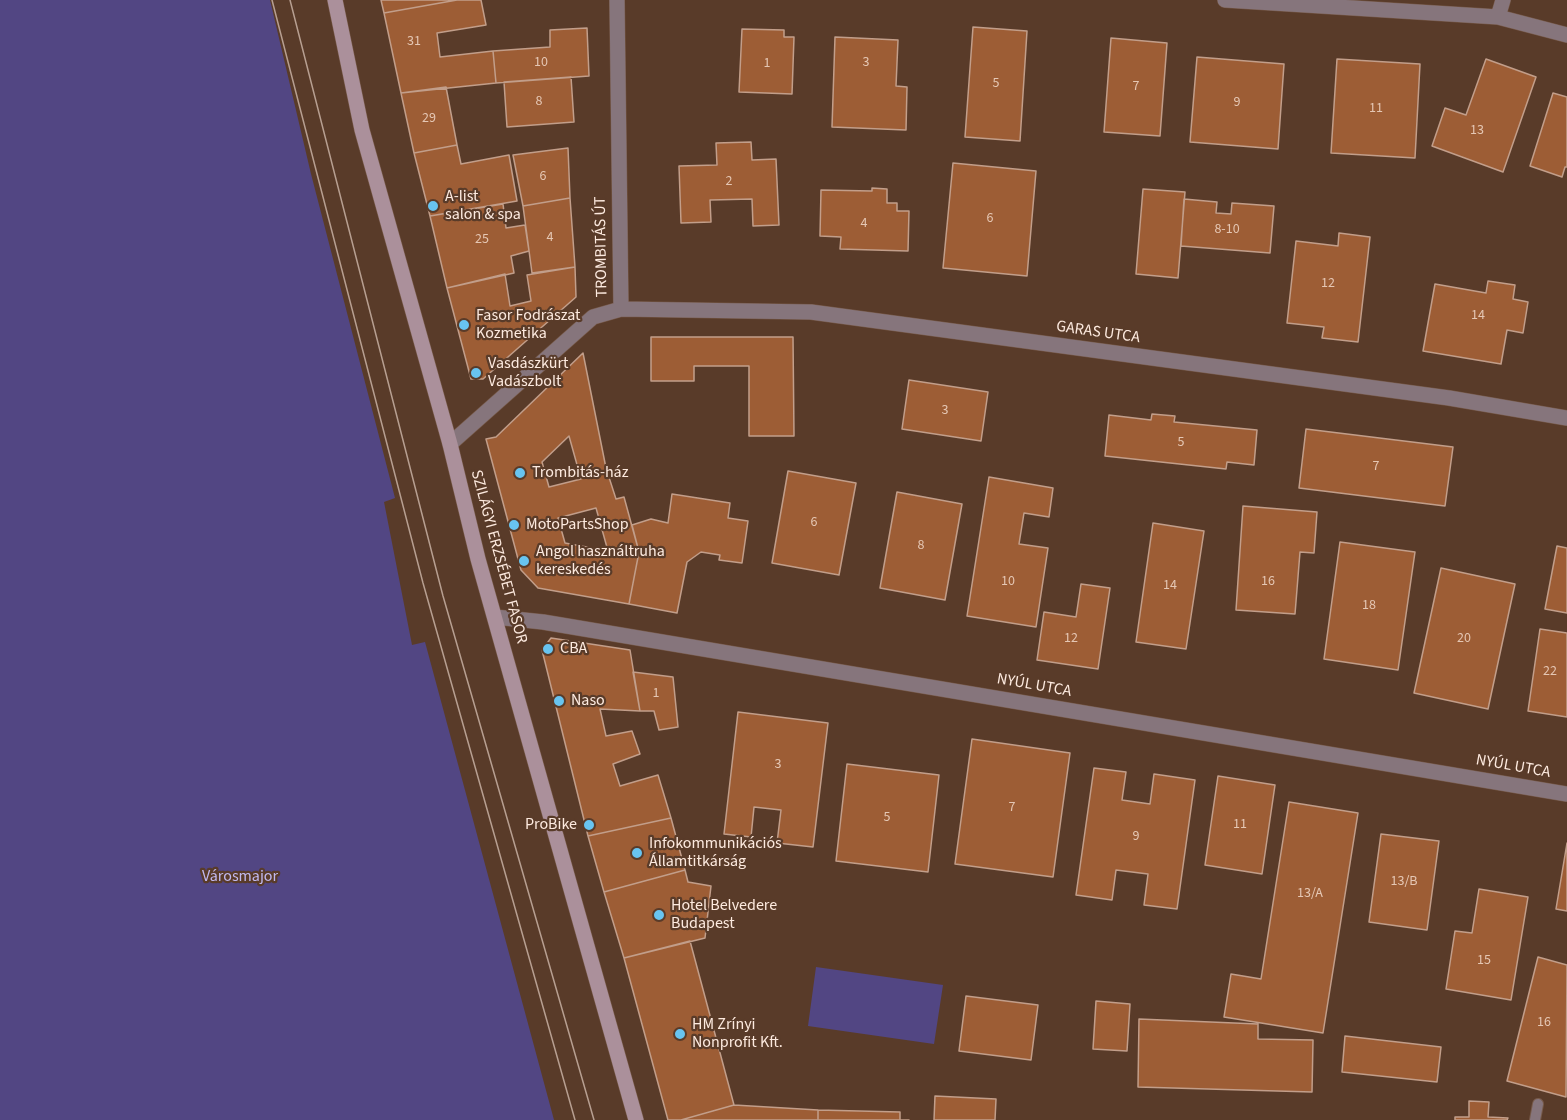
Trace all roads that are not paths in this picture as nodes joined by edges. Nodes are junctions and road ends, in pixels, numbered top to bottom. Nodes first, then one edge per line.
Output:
1 (335, 0) edge
2 (617, 0) edge
3 (1225, 0) edge
4 (1503, 0) edge
5 (1498, 17) junction
6 (1567, 35) edge
7 (621, 309) junction
8 (1567, 418) edge
9 (450, 444) junction
10 (495, 617) junction
11 (1567, 794) edge
12 (1538, 1104) dead end
13 (636, 1120) edge
14 (1535, 1120) edge

1 - 9 main road, SZILÁGYI ERZSÉBET FASOR
2 - 7 street, TROMBITÁS ÚT
3 - 5 street
4 - 5 street
5 - 6 street
7 - 8 street, GARAS UTCA
7 - 9 street, TROMBITÁS ÚT
9 - 10 main road, SZILÁGYI ERZSÉBET FASOR
10 - 11 street, NYÚL UTCA
10 - 13 main road, SZILÁGYI ERZSÉBET FASOR
12 - 14 lane

